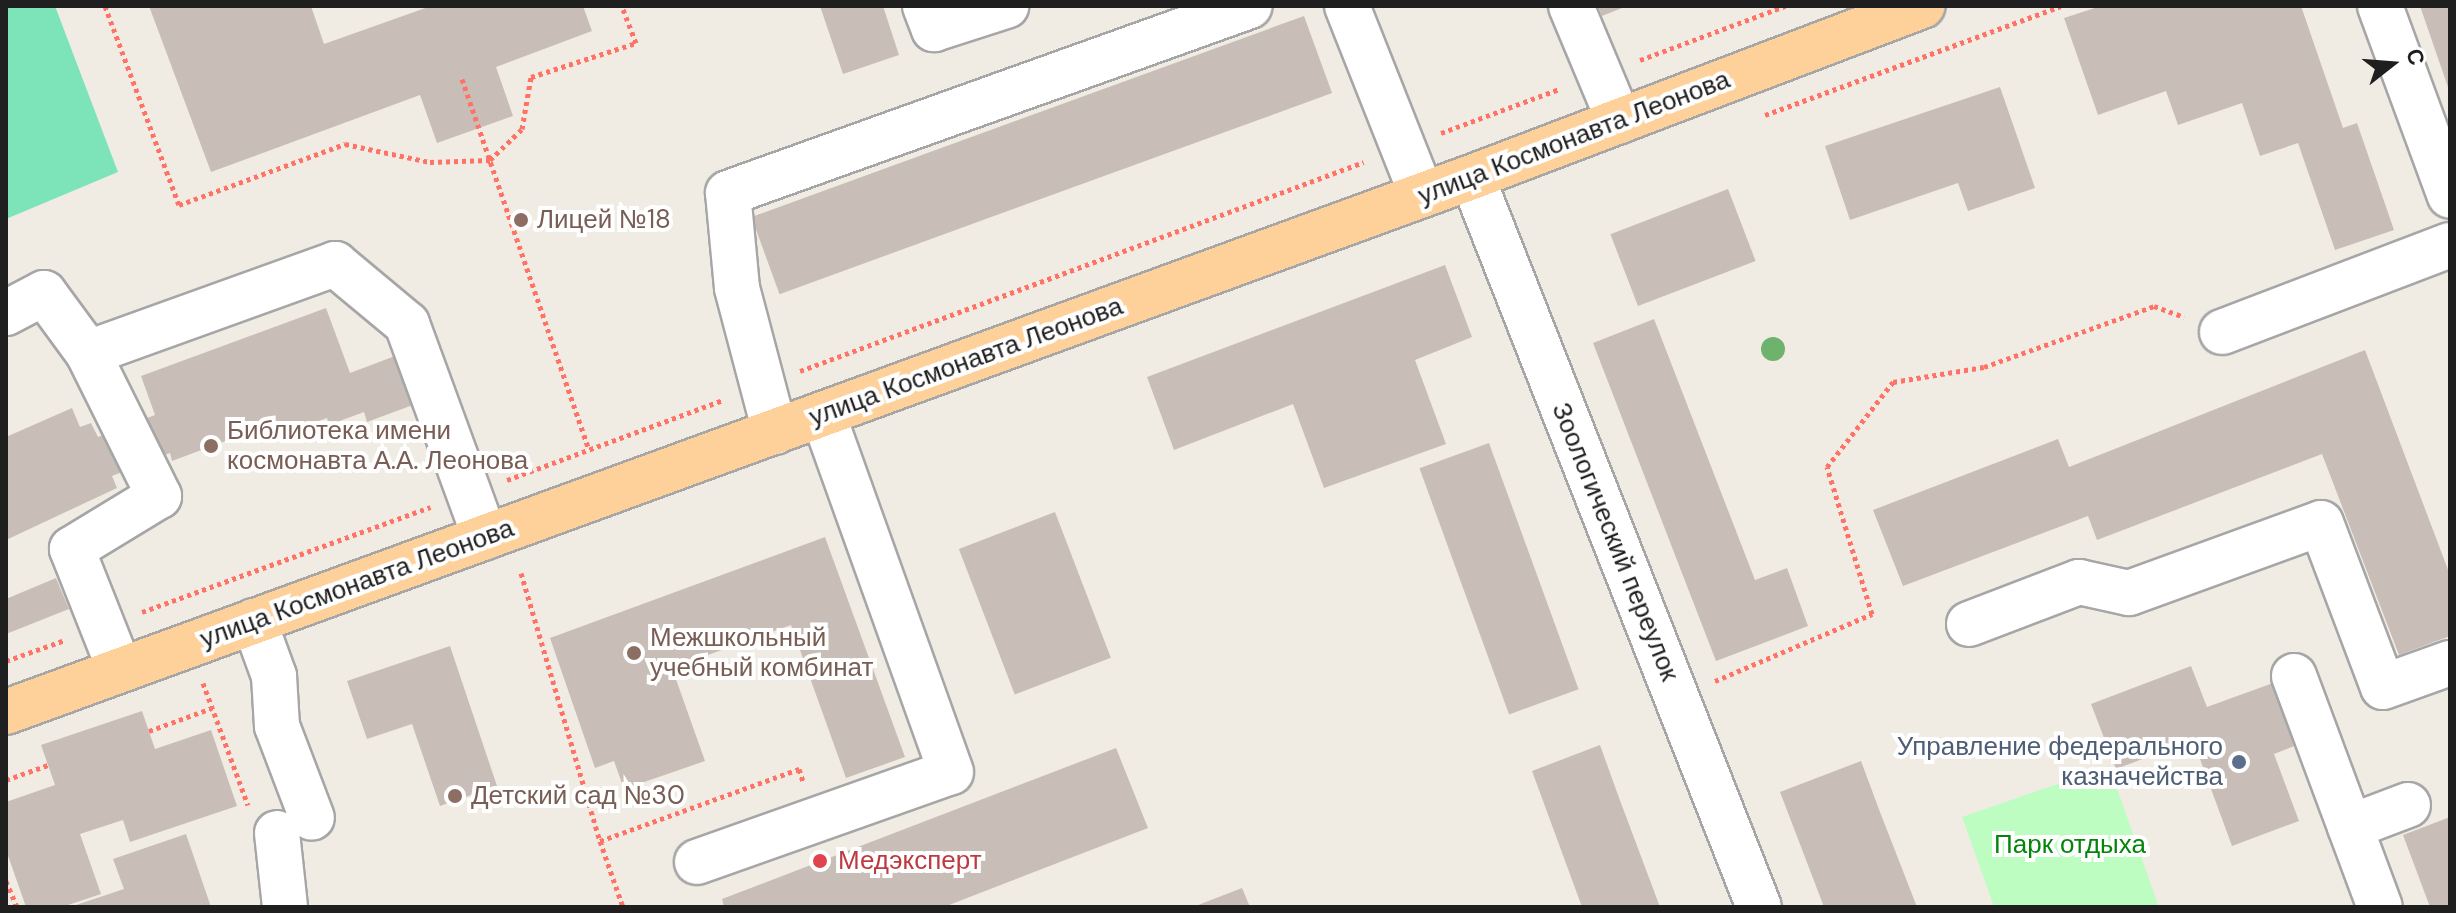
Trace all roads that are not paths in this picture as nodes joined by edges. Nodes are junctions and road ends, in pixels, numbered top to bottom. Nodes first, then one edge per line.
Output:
1 (925, 6) edge
2 (1006, 6) edge
3 (1250, 6) edge
4 (1347, 6) edge
5 (1571, 6) edge
6 (1923, 6) edge
7 (2380, 6) edge
8 (1619, 121) junction
9 (1472, 177) junction
10 (1422, 195) junction
11 (2450, 196) edge
12 (2450, 245) edge
13 (6, 313) edge
14 (2222, 332) road end
15 (88, 353) junction
16 (823, 415) junction
17 (775, 432) junction
18 (485, 537) junction
19 (254, 621) junction
20 (1969, 624) dead end
21 (2450, 663) edge
22 (120, 670) junction
23 (2294, 676) dead end
24 (6, 712) edge
25 (2408, 805) dead end
26 (2350, 827) junction
27 (697, 862) dead end
28 (285, 907) edge
29 (1759, 907) edge
30 (2380, 907) edge

1 - 2 street
3 - 17 street
4 - 10 street
5 - 8 street
6 - 8 main road, улица Космонавта Леонова
7 - 11 street
8 - 9 main road, улица Космонавта Леонова
9 - 10 main road, улица Космонавта Леонова
9 - 29 street, Зоологический переулок
10 - 16 main road, улица Космонавта Леонова
12 - 14 street
13 - 15 street
15 - 18 street
15 - 22 street
16 - 17 main road, улица Космонавта Леонова
16 - 27 street
17 - 18 main road, улица Космонавта Леонова
18 - 19 main road, улица Космонавта Леонова
19 - 22 main road, улица Космонавта Леонова
19 - 28 street
20 - 21 street
22 - 24 main road, улица Космонавта Леонова
23 - 26 street
25 - 26 street
26 - 30 street

